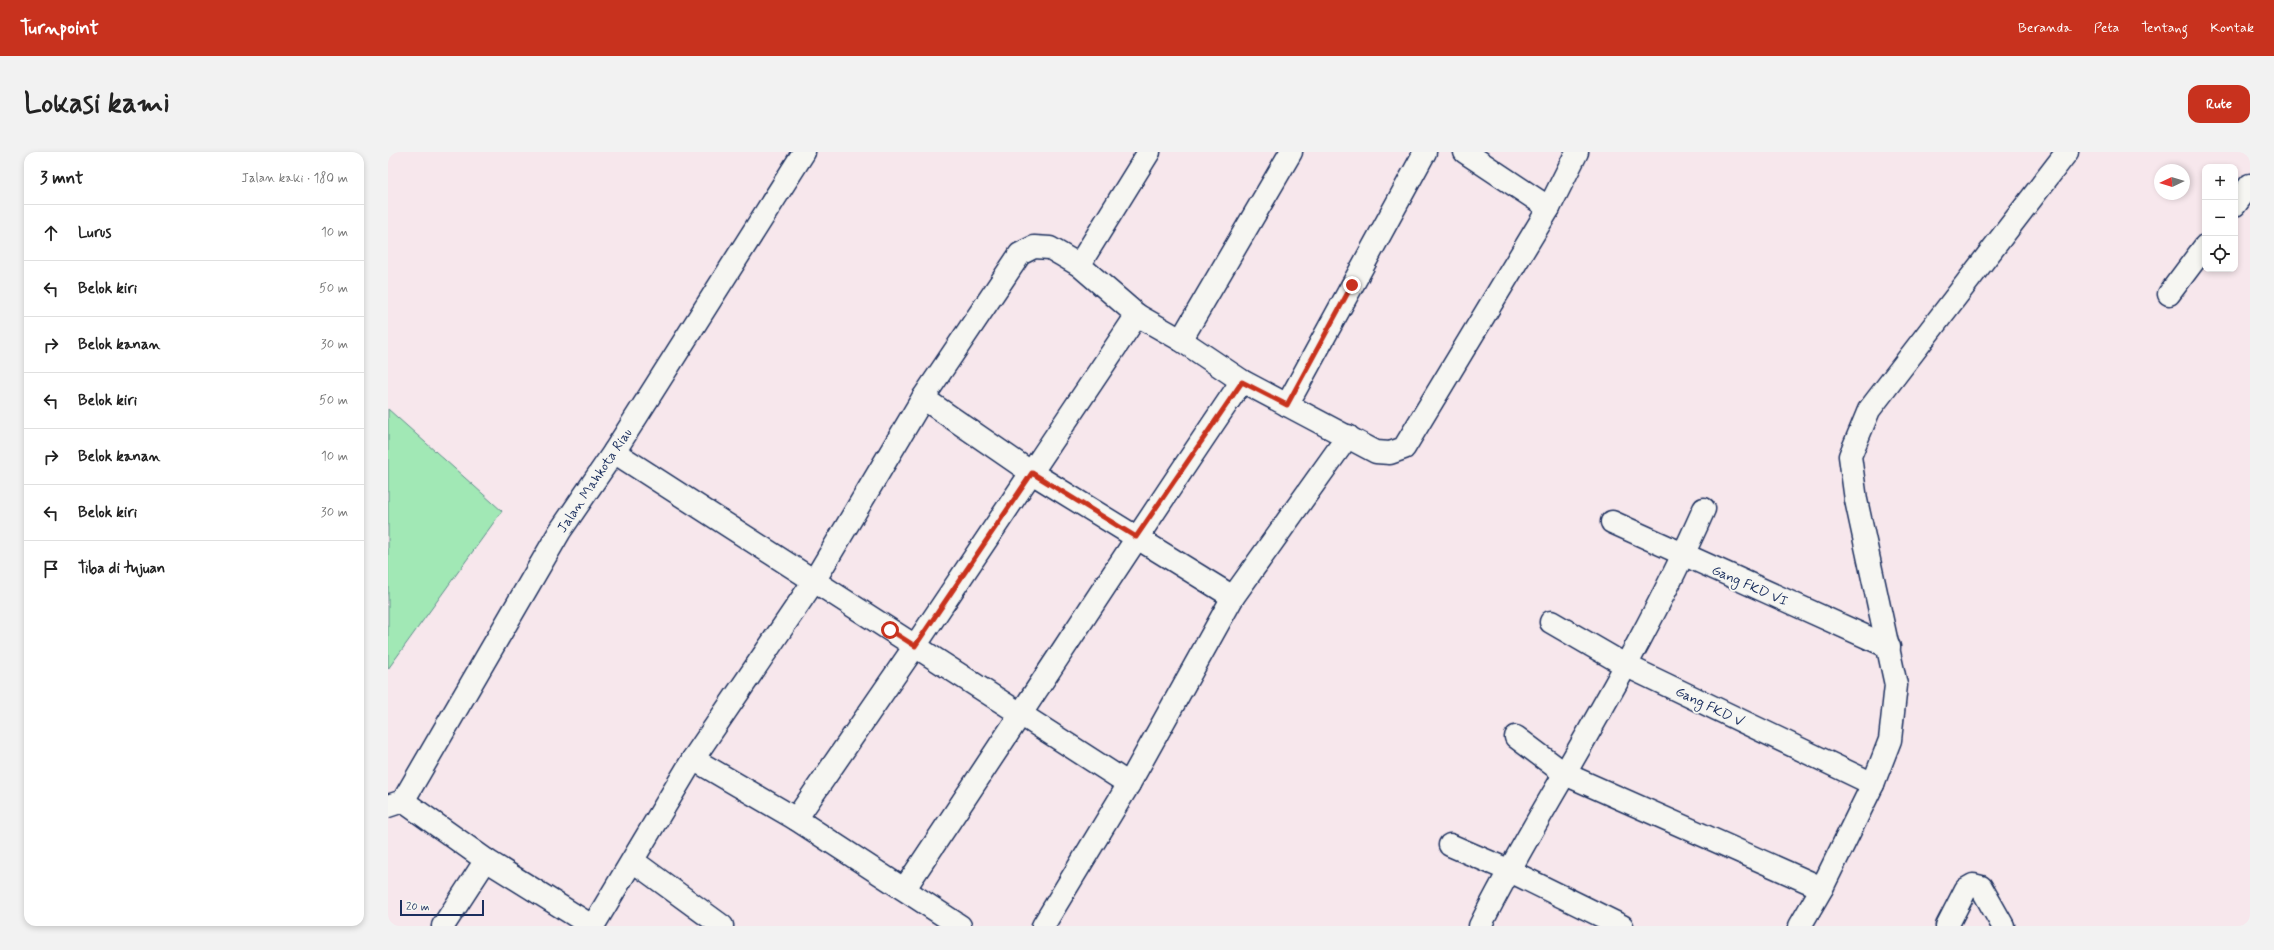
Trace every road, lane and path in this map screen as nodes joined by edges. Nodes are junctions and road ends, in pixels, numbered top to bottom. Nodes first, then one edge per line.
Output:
1 (804, 152) edge
2 (1148, 152) edge
3 (1291, 152) edge
4 (1425, 152) edge
5 (1465, 152) edge
6 (1577, 152) edge
7 (2067, 152) edge
8 (2250, 184) edge
9 (2238, 201) edge
10 (1549, 208) junction
11 (2202, 250) edge
12 (1078, 265) junction
13 (2169, 294) dead end
14 (1137, 315) junction
15 (1181, 340) junction
16 (1242, 382) junction
17 (923, 398) junction
18 (1287, 405) junction
19 (1348, 436) junction
20 (614, 452) junction
21 (1032, 473) junction
22 (1704, 509) dead end
23 (1612, 522) dead end
24 (1136, 537) junction
25 (1683, 555) junction
26 (814, 581) junction
27 (1233, 597) junction
28 (1551, 622) dead end
29 (915, 646) junction
30 (1889, 647) junction
31 (1625, 665) junction
32 (1021, 715) junction
33 (1516, 737) dead end
34 (693, 759) junction
35 (1565, 774) junction
36 (1129, 784) junction
37 (1873, 784) junction
38 (396, 804) edge
39 (796, 819) junction
40 (1450, 845) dead end
41 (486, 860) junction
42 (633, 861) junction
43 (1508, 870) junction
44 (905, 888) junction
45 (1822, 888) junction
46 (443, 926) edge
47 (593, 926) edge
48 (722, 926) edge
49 (960, 926) edge
50 (1043, 926) edge
51 (1480, 926) edge
52 (1622, 926) edge
53 (1800, 926) edge
54 (1947, 926) edge
55 (2003, 926) edge

1 - 20 street, Jalan Mahkota Riau
2 - 12 street
3 - 15 street
4 - 18 street
5 - 10 street
6 - 10 street
7 - 30 street
8 - 9 street
10 - 19 street
11 - 13 street
12 - 14 street
12 - 17 street
14 - 15 street
14 - 21 street
15 - 16 street
16 - 18 street
16 - 24 street
17 - 21 street
17 - 26 street
18 - 19 street
19 - 27 street
20 - 26 street
20 - 38 street, Jalan Mahkota Riau
21 - 24 street
21 - 29 street
22 - 25 street
23 - 25 street, Gang FKD VI
24 - 27 street
24 - 32 street
25 - 30 street, Gang FKD VI
25 - 31 street
26 - 29 street
26 - 34 street
27 - 36 street
28 - 31 street, Gang FKD V
29 - 32 street
29 - 39 street
30 - 37 street
31 - 35 street
31 - 37 street, Gang FKD V
32 - 36 street
32 - 44 street
33 - 35 street
34 - 39 street
34 - 42 street
35 - 43 street
35 - 45 street
36 - 50 street
37 - 45 street
38 - 41 street
39 - 44 street
40 - 43 street
41 - 46 street
41 - 47 street
42 - 47 street
42 - 48 street
43 - 51 street
43 - 52 street
44 - 49 street
45 - 53 street
54 - 55 street

